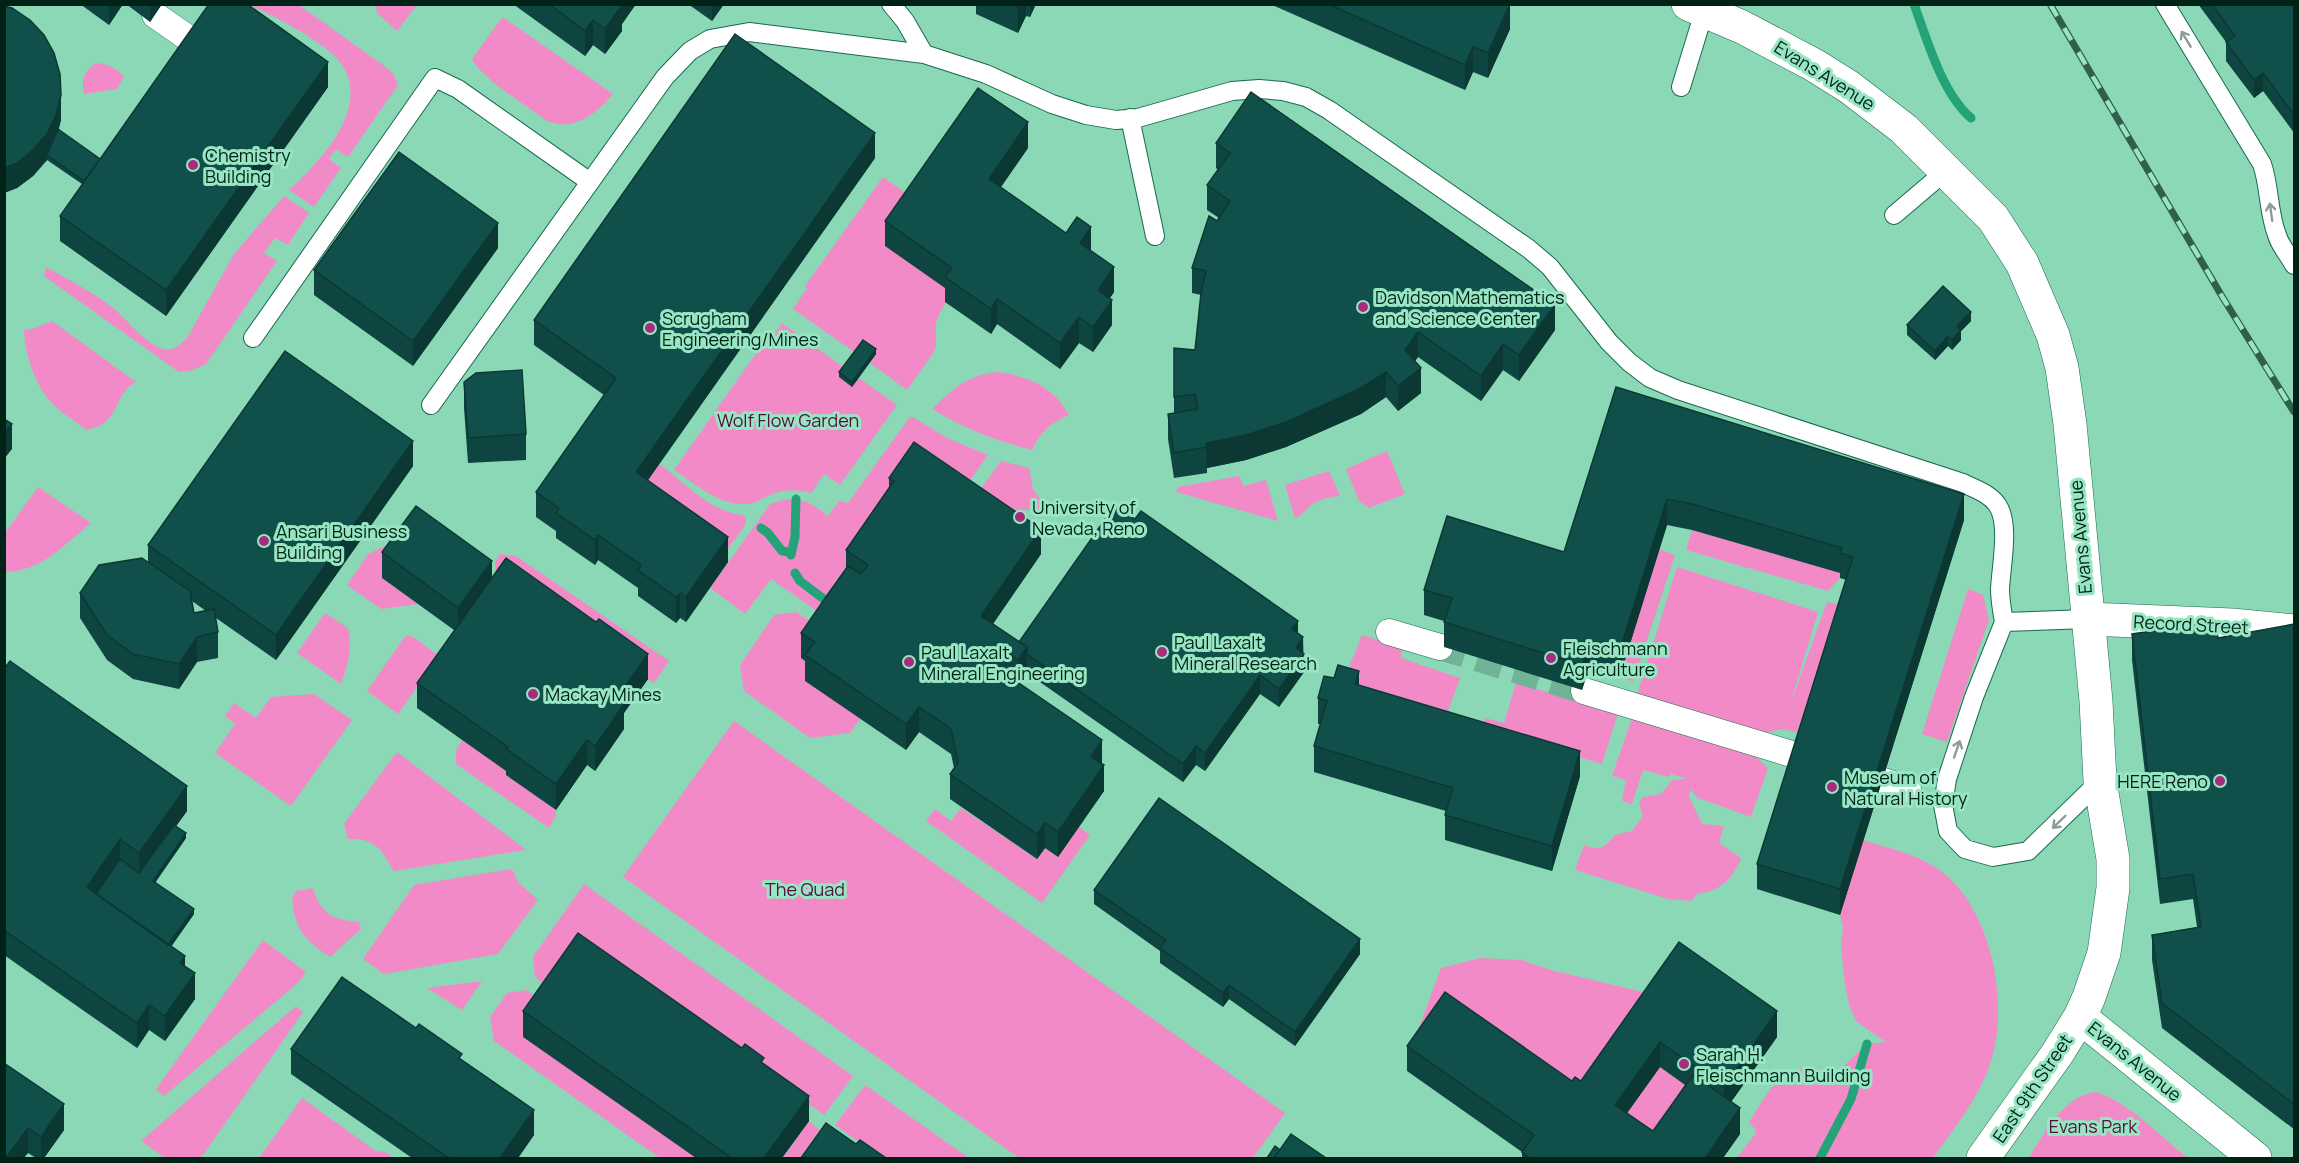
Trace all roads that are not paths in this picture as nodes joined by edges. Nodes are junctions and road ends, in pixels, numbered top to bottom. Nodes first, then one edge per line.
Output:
1 (891, 4) edge
2 (2165, 4) edge
3 (1696, 8) edge
4 (155, 15) dead end
5 (198, 45) edge
6 (924, 54) junction
7 (1681, 87) dead end
8 (1130, 118) junction
9 (1947, 170) junction
10 (590, 182) junction
11 (1894, 214) dead end
12 (1155, 236) dead end
13 (2295, 265) edge
14 (253, 339) dead end
15 (431, 405) dead end
16 (2088, 619) junction
17 (2004, 622) junction
18 (2295, 631) edge
19 (1389, 632) dead end
20 (1440, 647) tunnel mouth
21 (1584, 691) tunnel mouth
22 (1795, 754) edge
23 (1884, 781) edge
24 (2100, 781) junction
25 (1908, 789) dead end
26 (2080, 1017) junction
27 (1983, 1158) edge
28 (2255, 1158) edge

1 - 6 lane
13 -> 2 lane
3 - 7 lane
3 - 9 street, Evans Avenue
4 - 5 street
6 - 8 lane
6 - 10 lane
8 - 12 lane
8 - 17 lane
9 - 11 lane
9 - 16 street, Evans Avenue
10 - 14 lane
10 - 15 lane
16 - 17 lane
16 - 18 street, Record Street
16 - 24 street, Evans Avenue
24 -> 17 lane
19 - 20 street
21 - 22 street
23 - 25 street
24 - 26 street, Evans Avenue
26 - 27 street, East 9th Street
26 - 28 street, Evans Avenue

